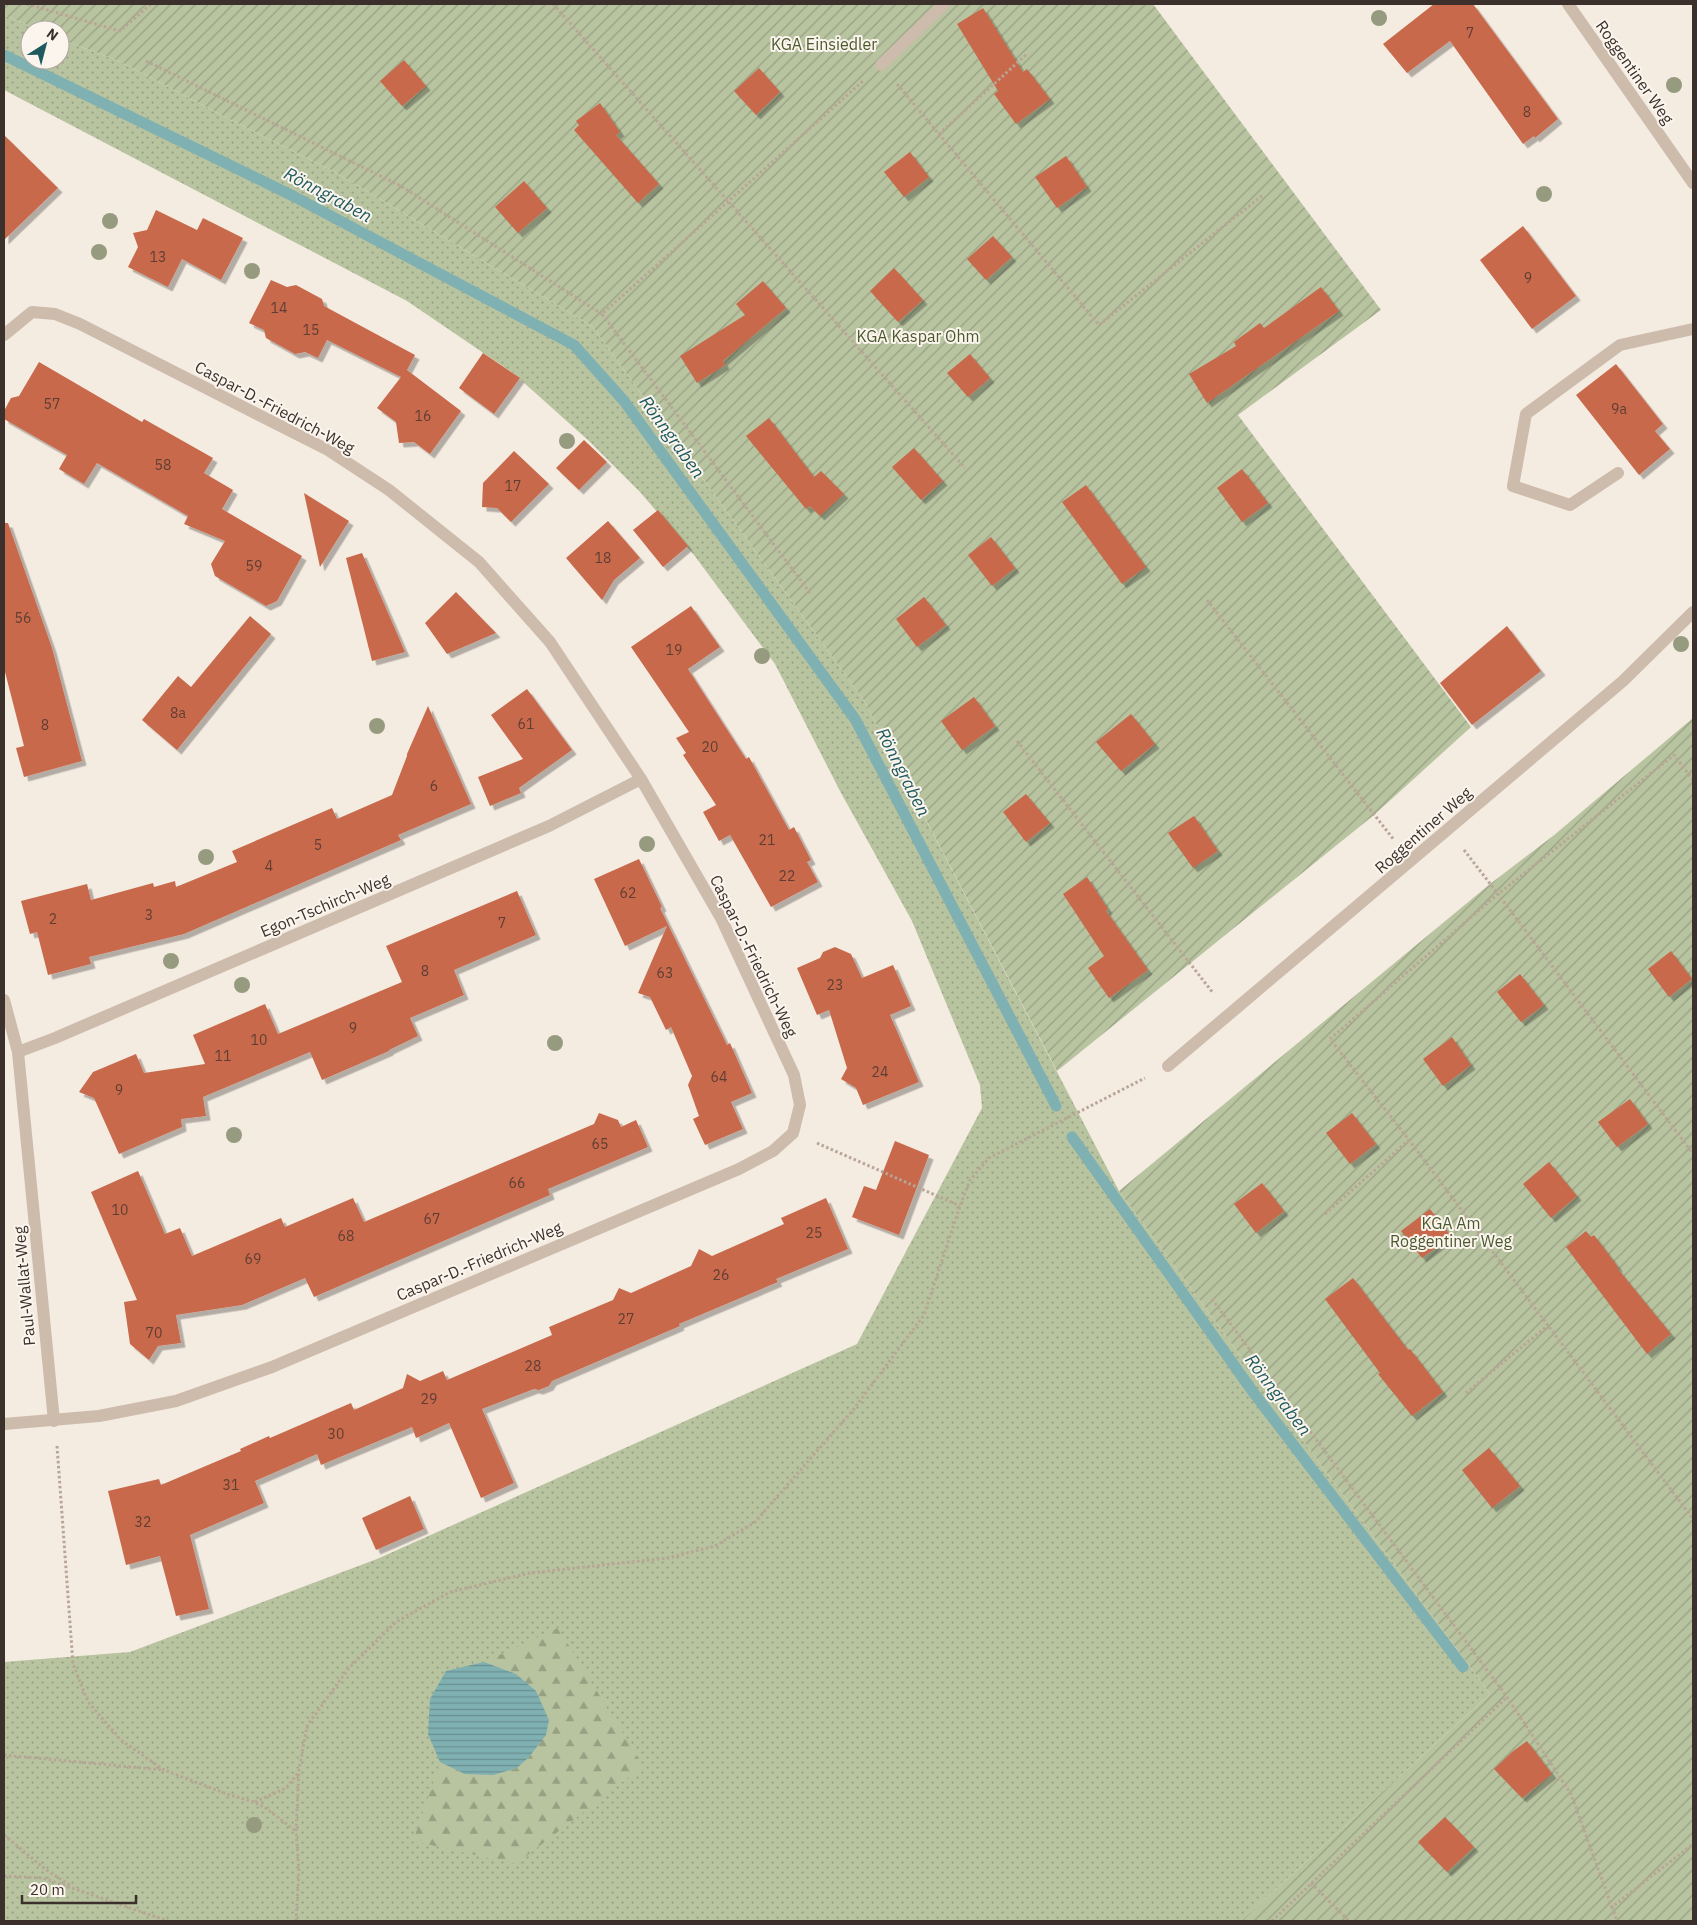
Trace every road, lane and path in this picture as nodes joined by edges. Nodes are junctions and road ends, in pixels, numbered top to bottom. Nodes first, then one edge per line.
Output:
1 (27, 4) edge
2 (151, 4) edge
3 (553, 4) edge
4 (944, 4) edge
5 (1568, 4) edge
6 (1027, 54) dead end
7 (146, 61) dead end
8 (881, 65) junction
9 (939, 134) junction
10 (1693, 183) edge
11 (1263, 195) dead end
12 (729, 202) junction
13 (602, 314) junction
14 (1693, 328) edge
15 (4, 335) edge
16 (965, 468) dead end
17 (1618, 473) dead end
18 (810, 593) dead end
19 (1207, 600) dead end
20 (1693, 612) edge
21 (1017, 741) dead end
22 (641, 779) junction
23 (1693, 780) edge
24 (1448, 829) junction
25 (1411, 862) junction
26 (1498, 894) junction
27 (4, 1000) edge
28 (1229, 1014) junction
29 (18, 1052) junction
30 (1168, 1066) joint
31 (793, 1133) junction
32 (1409, 1140) junction
33 (1693, 1154) edge
34 (960, 1206) junction
35 (1325, 1214) dead end
36 (1212, 1299) dead end
37 (1547, 1326) junction
38 (1466, 1393) dead end
39 (54, 1421) junction
40 (4, 1424) edge
41 (1693, 1519) edge
42 (1507, 1698) junction
43 (4, 1755) edge
44 (164, 1770) junction
45 (300, 1770) junction
46 (254, 1802) junction
47 (296, 1831) junction
48 (4, 1836) edge
49 (1693, 1844) edge
50 (4, 1876) edge
51 (1311, 1883) junction
52 (76, 1889) junction
53 (1612, 1907) junction
54 (168, 1921) edge
55 (296, 1921) edge
56 (1272, 1921) edge
57 (1349, 1921) edge
58 (1617, 1921) edge

1 - 2 path
3 - 12 path
4 - 8 street
5 - 10 street, Roggentiner Weg
6 - 9 path
7 - 13 path
8 - 9 path
8 - 12 path
9 - 11 path
12 - 13 path
12 - 16 path
13 - 18 path
14 - 17 street
15 - 22 street, Caspar-D.-Friedrich-Weg
19 - 25 path
20 - 24 street, Roggentiner Weg
21 - 28 path
22 - 29 street, Egon-Tschirch-Weg
22 - 31 street, Caspar-D.-Friedrich-Weg
23 - 26 path
24 - 25 street, Roggentiner Weg
24 - 26 path
25 - 28 street, Roggentiner Weg
26 - 32 path
26 - 33 path
27 - 29 street, Paul-Wallat-Weg
28 - 30 street, Roggentiner Weg
29 - 39 street, Paul-Wallat-Weg
30 - 34 path
31 - 34 path
31 - 39 street, Caspar-D.-Friedrich-Weg
32 - 35 path
32 - 37 path
34 - 45 path
36 - 42 path
37 - 38 path
37 - 41 path
39 - 40 street, Caspar-D.-Friedrich-Weg
39 - 44 path
42 - 51 path
42 - 53 path
43 - 44 path
44 - 46 path
45 - 46 path
45 - 47 path
46 - 47 path
47 - 55 path
48 - 52 path
49 - 53 path
50 - 52 path
51 - 56 path
51 - 57 path
52 - 54 path
53 - 58 path

